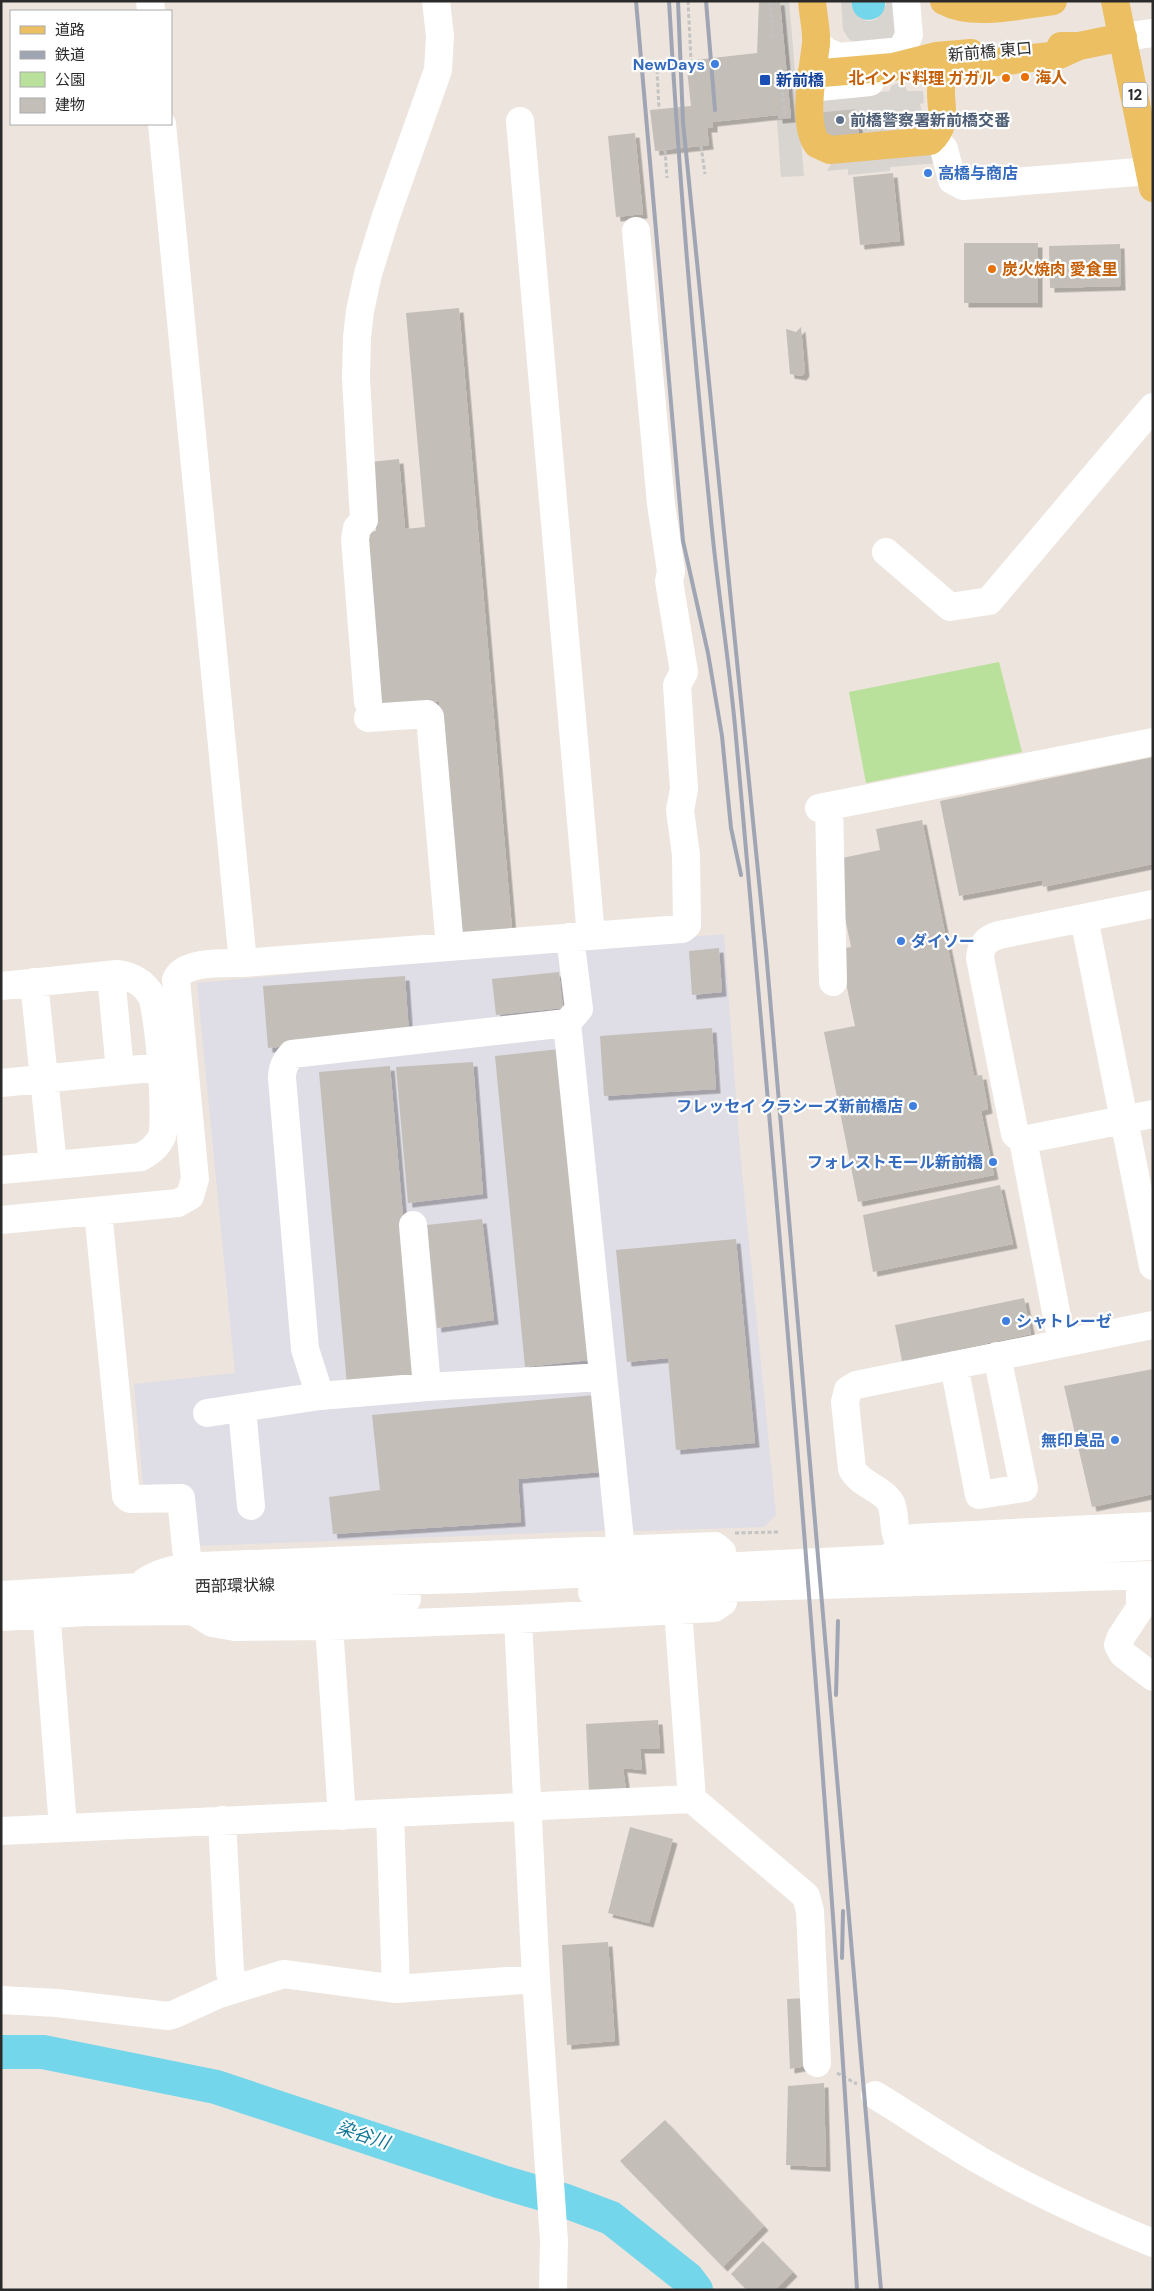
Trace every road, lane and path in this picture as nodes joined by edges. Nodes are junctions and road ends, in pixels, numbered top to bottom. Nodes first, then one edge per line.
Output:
1 (436, 1) edge
2 (688, 1) edge
3 (770, 1) edge
4 (812, 1) edge
5 (906, 1) edge
6 (944, 1) edge
7 (1053, 1) edge
8 (1115, 1) edge
9 (1153, 33) edge
10 (773, 37) dead end
11 (1123, 37) junction
12 (816, 43) junction
13 (1079, 46) junction
14 (691, 60) dead end
15 (910, 63) joint
16 (657, 70) dead end
17 (780, 73) dead end
18 (811, 81) junction
19 (659, 109) dead end
20 (785, 119) dead end
21 (520, 121) dead end
22 (162, 125) edge
23 (934, 138) junction
24 (701, 146) dead end
25 (665, 150) dead end
26 (705, 174) dead end
27 (667, 178) dead end
28 (1151, 180) edge
29 (636, 231) dead end
30 (1153, 407) edge
31 (886, 552) dead end
32 (1153, 742) edge
33 (1153, 904) edge
34 (1084, 918) junction
35 (580, 936) junction
36 (450, 947) junction
37 (243, 963) junction
38 (111, 975) junction
39 (34, 982) junction
40 (833, 982) dead end
41 (1, 986) edge
42 (567, 1023) junction
43 (161, 1067) junction
44 (120, 1071) junction
45 (44, 1079) junction
46 (1, 1083) edge
47 (1153, 1114) edge
48 (1124, 1120) junction
49 (1023, 1140) junction
50 (53, 1165) junction
51 (1, 1170) edge
52 (98, 1211) junction
53 (1, 1220) edge
54 (413, 1226) dead end
55 (1153, 1266) edge
56 (1153, 1325) edge
57 (1062, 1343) junction
58 (996, 1356) junction
59 (954, 1365) junction
60 (603, 1377) junction
61 (427, 1387) junction
62 (320, 1396) junction
63 (242, 1409) junction
64 (207, 1413) dead end
65 (251, 1506) dead end
66 (1153, 1526) edge
67 (901, 1544) junction
68 (1153, 1546) edge
69 (622, 1550) junction
70 (188, 1568) junction
71 (1149, 1586) edge
72 (139, 1587) junction
73 (468, 1588) junction
74 (1, 1595) edge
75 (45, 1603) junction
76 (678, 1610) junction
77 (193, 1611) junction
78 (1, 1617) edge
79 (518, 1619) junction
80 (328, 1626) junction
81 (1153, 1677) edge
82 (692, 1799) junction
83 (527, 1806) junction
84 (390, 1813) junction
85 (342, 1816) junction
86 (222, 1820) junction
87 (63, 1827) junction
88 (1, 1831) edge
89 (536, 1979) junction
90 (235, 1989) junction
91 (396, 1990) junction
92 (1, 2000) edge
93 (817, 2063) joint
94 (875, 2095) joint
95 (1153, 2243) edge
96 (553, 2290) edge

1 - 36 street
2 - 14 path
3 - 10 path
4 - 12 main road
5 - 12 street
6 - 7 main road
8 - 11 main road, 12
9 - 11 street
11 - 13 main road, 新前橋 東口
11 - 28 main road, 12
12 - 18 main road
13 - 15 main road, 新前橋 東口
13 - 23 main road, 新前橋 東口
15 - 18 street
16 - 19 path
17 - 20 path
18 - 23 main road
21 - 35 street
22 - 37 street
23 - 28 street
24 - 26 path
25 - 27 path
29 - 35 street
30 - 31 street
32 - 40 street
33 - 34 street
34 - 48 street
34 - 49 street
35 - 36 street
35 - 42 street
36 - 37 street
37 - 52 street
38 - 39 street
38 - 43 street
38 - 44 street
39 - 41 street
39 - 45 street
42 - 60 street
42 - 62 street
43 - 44 street
43 - 50 street
44 - 45 street
45 - 46 street
45 - 50 street
47 - 48 street
48 - 49 street
48 - 55 street
49 - 57 street
50 - 51 street
52 - 53 street
52 - 70 street
54 - 61 street
56 - 57 street
57 - 58 street
58 - 59 street
58 - 59 street
59 - 67 street
60 - 61 street
60 - 69 street
61 - 62 street
62 - 63 street
63 - 64 street
63 - 65 street
66 - 67 street
67 - 71 street
68 - 73 street
69 - 70 street
69 - 76 street
70 - 72 street
71 - 73 street
71 - 81 street
72 - 73 street, 西部環状線
72 - 75 street, 西部環状線
73 - 77 street, 西部環状線
74 - 75 street, 西部環状線
75 - 77 street, 西部環状線
75 - 78 street, 西部環状線
75 - 87 street
76 - 79 street
76 - 82 street
77 - 80 street
79 - 80 street
79 - 83 street
80 - 85 street
82 - 83 street
82 - 93 street
83 - 84 street
83 - 89 street
84 - 85 street
84 - 91 street
85 - 86 street
86 - 87 street
86 - 90 street
87 - 88 street
89 - 91 street
89 - 96 street
90 - 91 street
90 - 92 street
93 - 94 path
94 - 95 street

